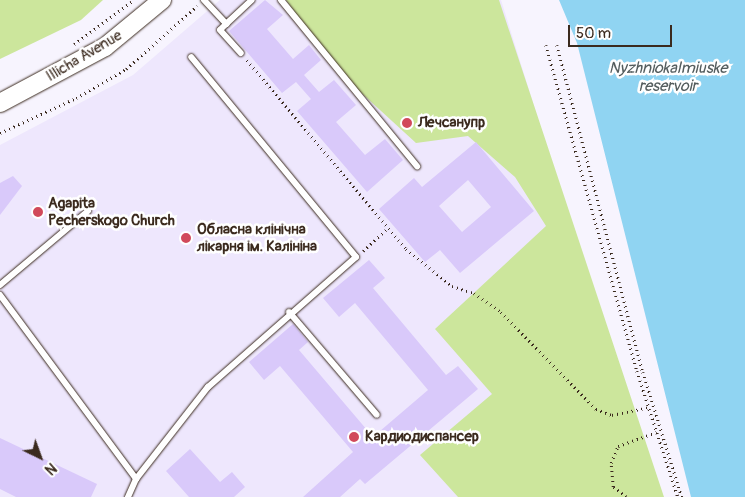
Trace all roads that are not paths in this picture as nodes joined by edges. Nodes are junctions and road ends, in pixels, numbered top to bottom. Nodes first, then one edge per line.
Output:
1 (162, 0) edge
2 (204, 0) edge
3 (252, 0) edge
4 (282, 0) edge
5 (226, 24) junction
6 (241, 53) road end
7 (192, 57) dead end
8 (0, 103) edge
9 (417, 166) dead end
10 (88, 211) dead end
11 (0, 285) edge
12 (0, 295) edge
13 (289, 312) junction
14 (377, 415) dead end
15 (136, 479) junction
16 (128, 497) edge

1 - 8 main road, Illicha Avenue
2 - 5 lane
3 - 5 lane
4 - 9 lane
5 - 6 lane
7 - 13 lane
10 - 11 lane
12 - 15 lane
13 - 14 lane
13 - 15 lane
15 - 16 lane

